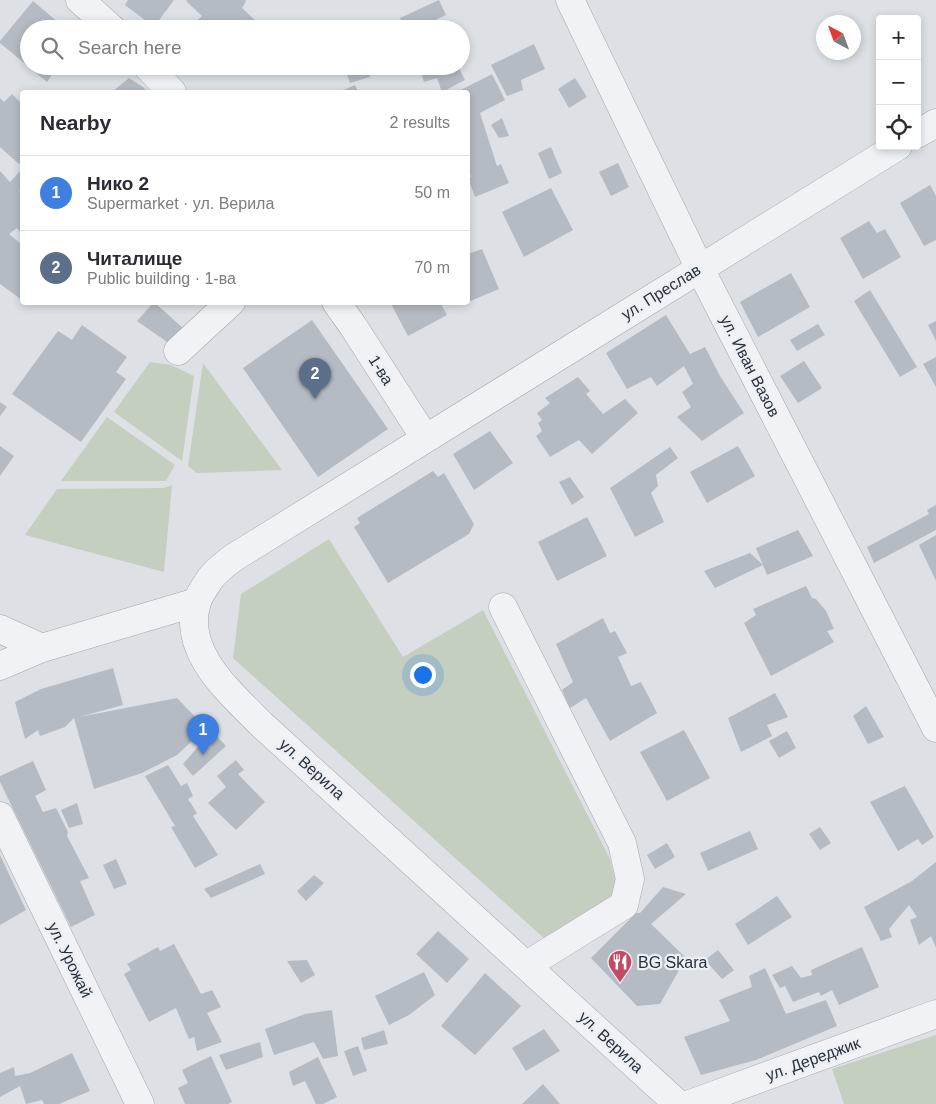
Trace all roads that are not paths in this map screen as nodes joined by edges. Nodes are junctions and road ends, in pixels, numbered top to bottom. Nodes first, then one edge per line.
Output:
1 (80, 0) edge
2 (570, 0) edge
3 (102, 20) edge
4 (156, 75) edge
5 (170, 90) edge
6 (936, 123) edge
7 (921, 132) edge
8 (892, 150) edge
9 (700, 268) junction
10 (228, 305) edge
11 (338, 305) edge
12 (178, 351) dead end
13 (425, 438) junction
14 (197, 602) junction
15 (503, 607) dead end
16 (0, 629) edge
17 (42, 648) junction
18 (0, 666) edge
19 (932, 712) edge
20 (0, 816) edge
21 (527, 965) junction
22 (936, 1014) edge
23 (140, 1104) edge
24 (678, 1104) edge
25 (690, 1104) edge

1 - 3 street
2 - 9 street, ул. Иван Вазов
4 - 5 street
6 - 7 street
8 - 9 street, ул. Преслав
9 - 13 street, ул. Преслав
9 - 19 street, ул. Иван Вазов
10 - 12 street
11 - 13 street, 1-ва
13 - 14 street, ул. Верила
14 - 17 street
14 - 21 street, ул. Верила
15 - 21 street
16 - 17 street
17 - 18 street
20 - 23 street, ул. Урожай
21 - 24 street, ул. Верила
22 - 25 street, ул. Дереджик

